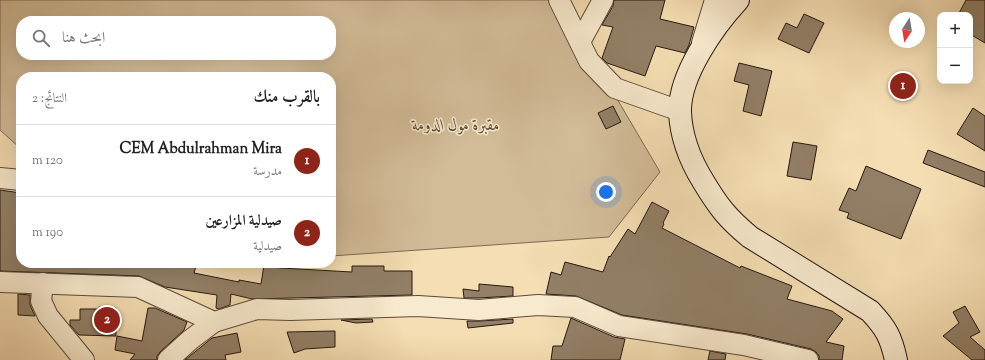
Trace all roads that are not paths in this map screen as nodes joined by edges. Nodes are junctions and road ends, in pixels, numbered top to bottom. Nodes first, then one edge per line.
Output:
1 (559, 0) edge
2 (603, 0) edge
3 (715, 0) edge
4 (738, 0) edge
5 (580, 42) junction
6 (701, 49) junction
7 (680, 111) junction
8 (0, 178) edge
9 (16, 180) edge
10 (0, 282) edge
11 (43, 283) junction
12 (214, 322) junction
13 (84, 360) edge
14 (168, 360) edge
15 (808, 360) edge
16 (896, 360) edge

1 - 5 street
2 - 5 street
3 - 6 street
4 - 6 main road
5 - 7 street
6 - 7 main road
7 - 16 main road
8 - 9 street
10 - 11 street
11 - 12 street
11 - 13 street
12 - 14 street
12 - 15 street

